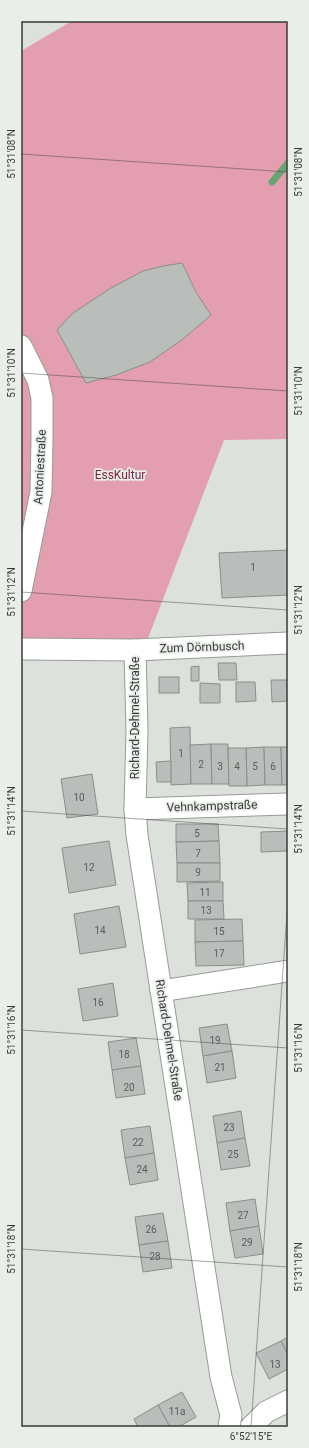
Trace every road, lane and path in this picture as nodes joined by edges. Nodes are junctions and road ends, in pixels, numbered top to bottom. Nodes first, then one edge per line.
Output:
1 (21, 346) edge
2 (21, 591) edge
3 (288, 643) edge
4 (21, 649) edge
5 (135, 650) junction
6 (288, 804) edge
7 (135, 809) junction
8 (288, 971) edge
9 (161, 991) junction
10 (288, 1402) edge
11 (229, 1427) edge
12 (252, 1427) edge

1 - 2 street, Antoniestraße
3 - 5 street, Zum Dörnbusch
4 - 5 street, Zum Dörnbusch
5 - 7 street, Richard-Dehmel-Straße
6 - 7 street, Vehnkampstraße
7 - 9 street, Richard-Dehmel-Straße
8 - 9 street
9 - 11 street, Richard-Dehmel-Straße
10 - 12 street

